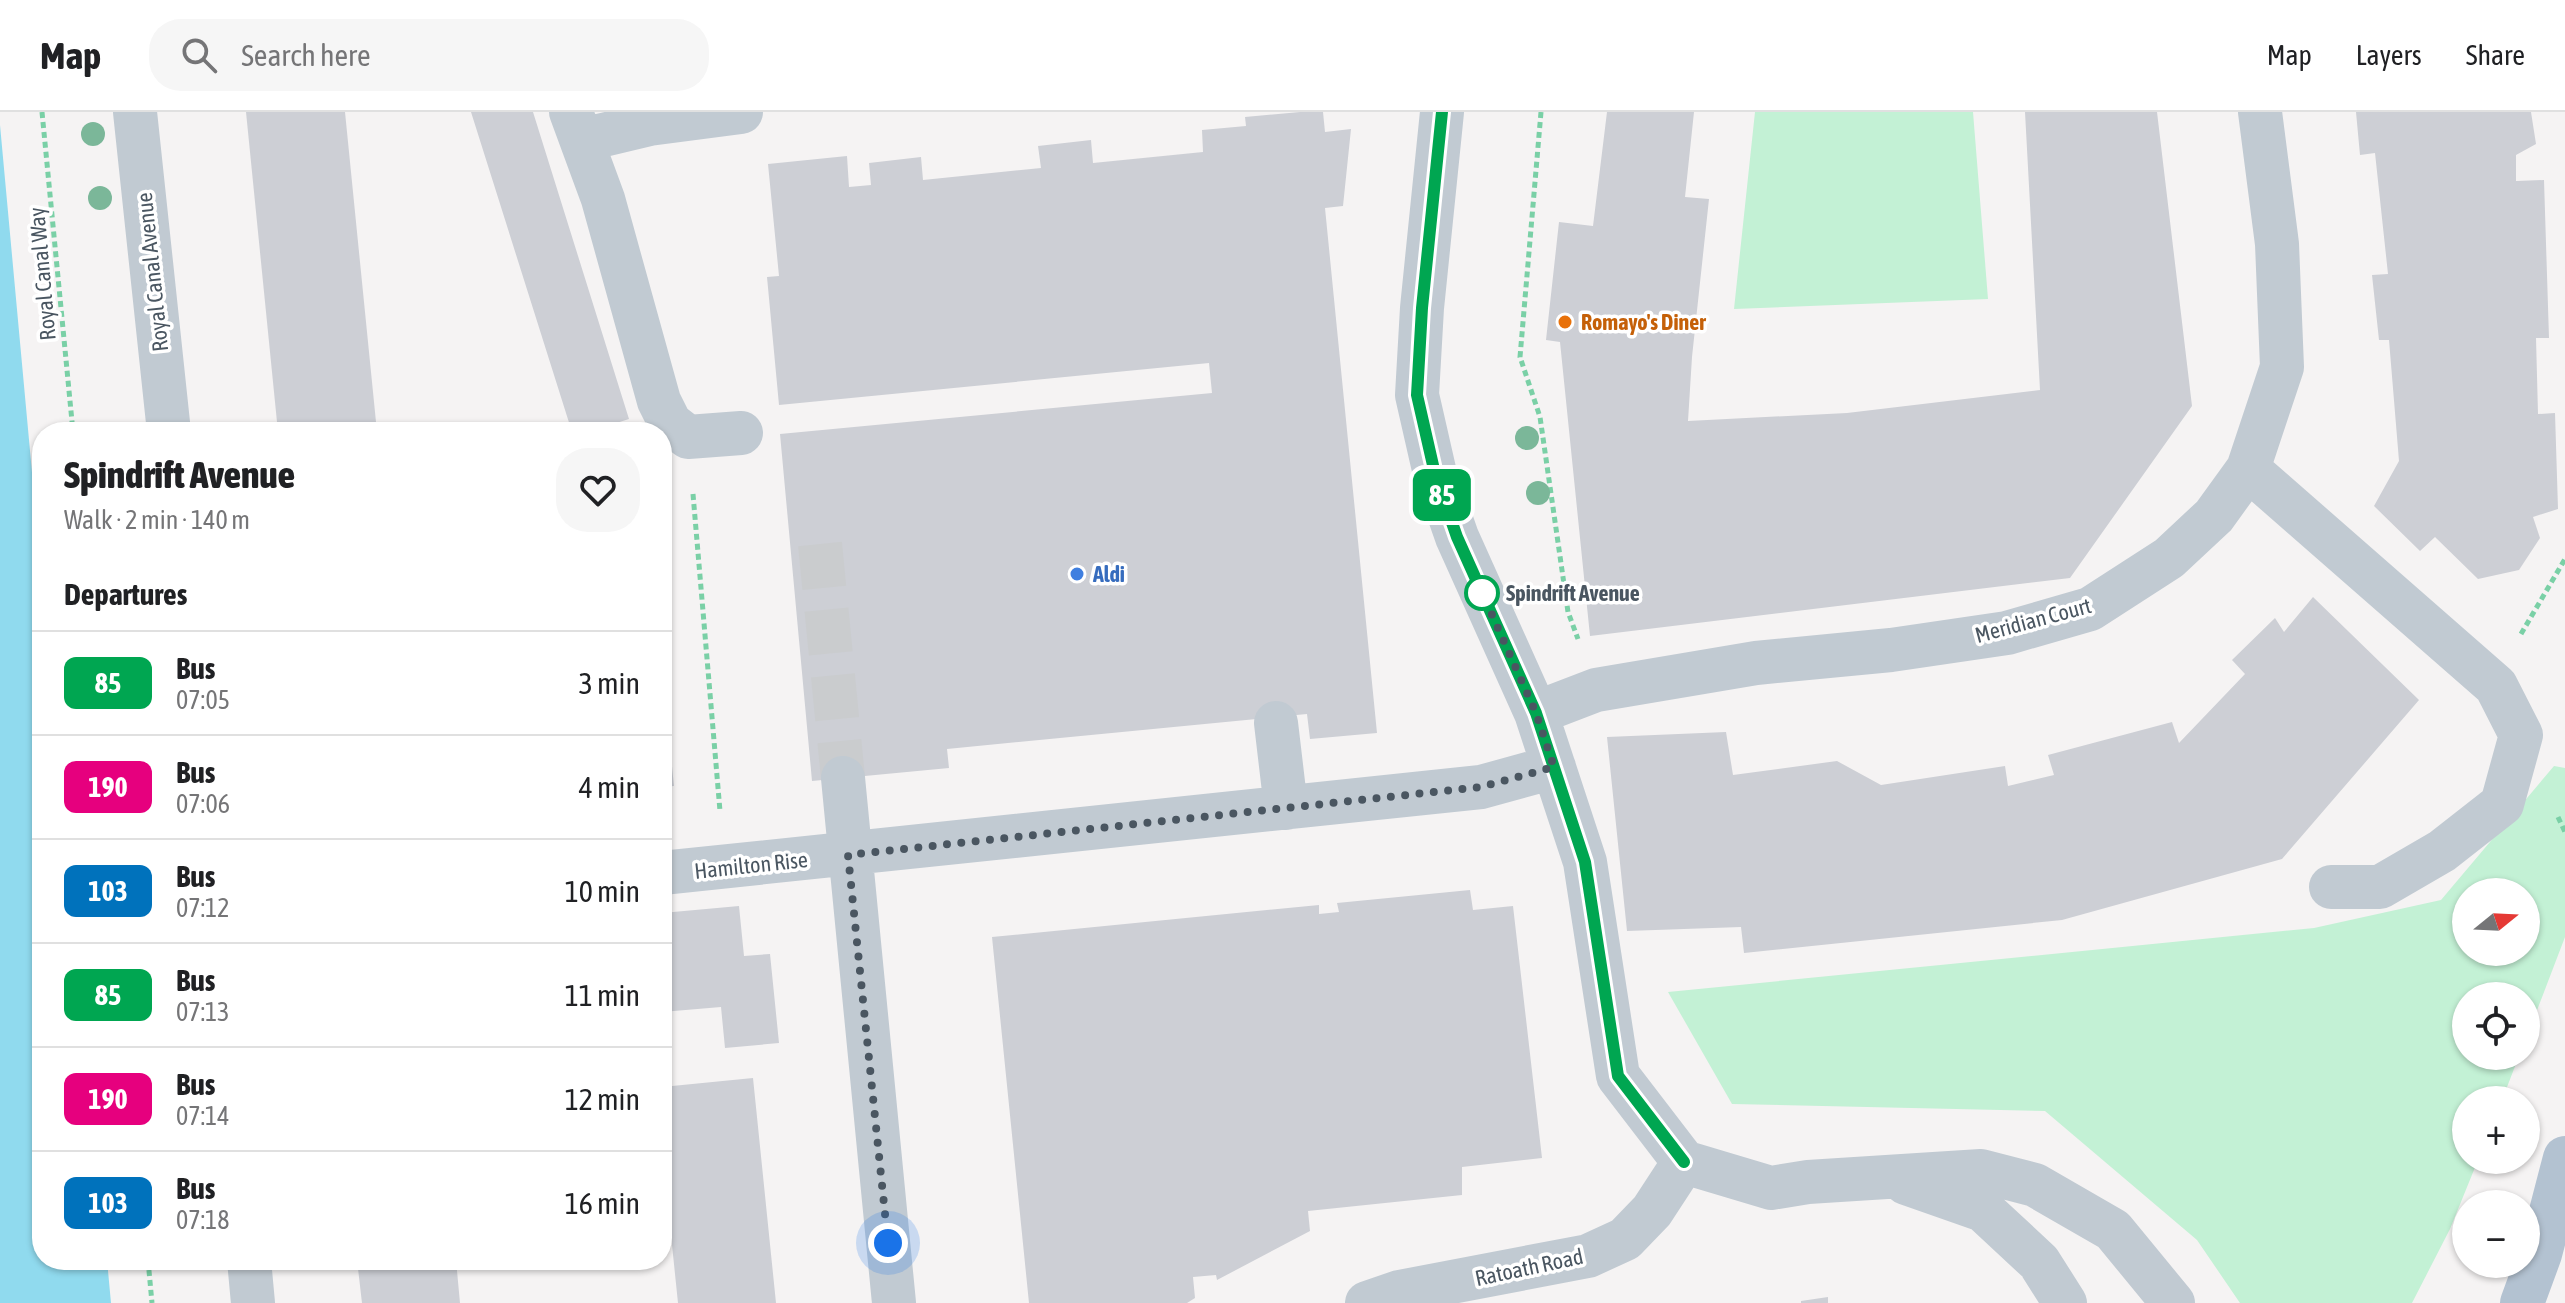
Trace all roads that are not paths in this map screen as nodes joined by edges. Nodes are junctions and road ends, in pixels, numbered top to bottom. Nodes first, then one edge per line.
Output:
1 (135, 112) edge
2 (741, 112) edge
3 (1442, 112) edge
4 (2260, 112) edge
5 (576, 126) edge
6 (168, 422) edge
7 (670, 422) edge
8 (672, 425) edge
9 (741, 433) dead end
10 (2248, 469) junction
11 (1536, 713) junction
12 (1276, 723) dead end
13 (1554, 767) junction
14 (843, 778) tunnel mouth
15 (1286, 808) junction
16 (848, 855) junction
17 (672, 872) edge
18 (2331, 887) dead end
19 (2565, 1158) edge
20 (1684, 1162) junction
21 (1888, 1177) junction
22 (250, 1270) edge
23 (253, 1303) edge
24 (894, 1303) edge
25 (1367, 1303) edge
26 (2065, 1303) edge
27 (2173, 1303) edge
28 (2522, 1303) edge

1 - 6 street, Royal Canal Avenue
2 - 5 street
3 - 11 street
4 - 10 street, Meridian Court
5 - 7 street
8 - 9 street
10 - 11 street, Meridian Court
10 - 18 street
11 - 13 street
12 - 15 street
13 - 15 street, Hamilton Rise
13 - 20 street
14 - 16 street
15 - 16 street, Hamilton Rise
16 - 17 street, Hamilton Rise
16 - 24 street
19 - 28 main road
20 - 21 street
20 - 25 street, Ratoath Road
21 - 26 street
21 - 27 street
22 - 23 street

